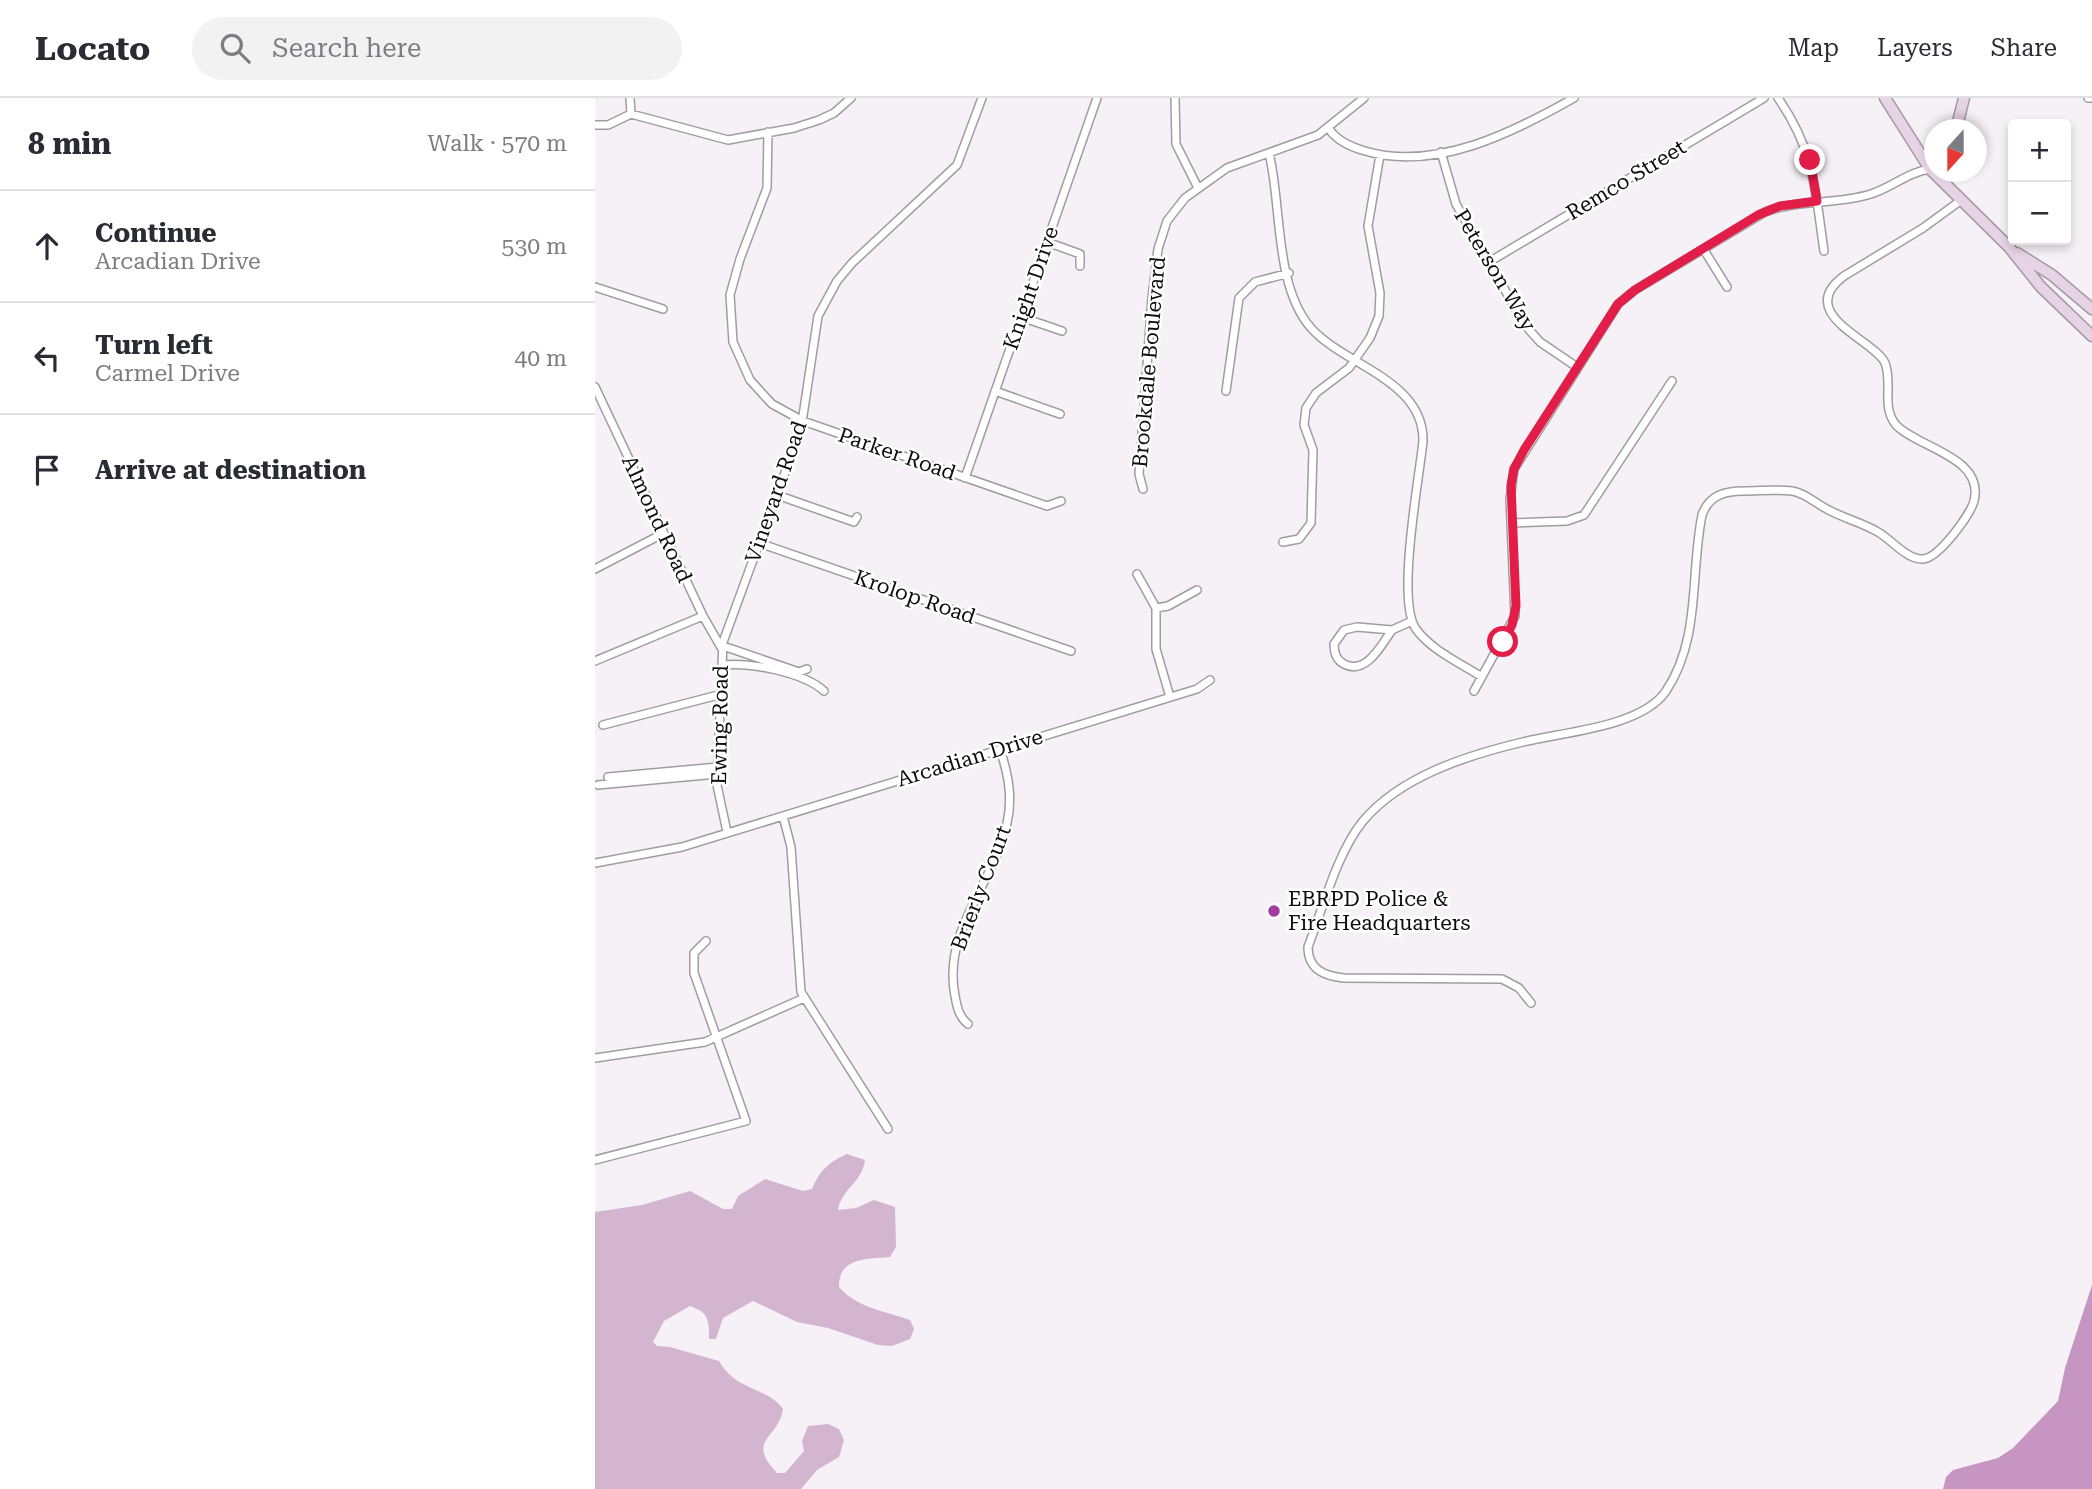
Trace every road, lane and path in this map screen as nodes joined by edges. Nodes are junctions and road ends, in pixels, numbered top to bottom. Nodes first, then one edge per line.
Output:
1 (630, 98) edge
2 (851, 98) edge
3 (982, 98) edge
4 (1097, 98) edge
5 (1175, 98) edge
6 (1364, 98) edge
7 (1574, 98) edge
8 (1764, 98) edge
9 (1778, 98) edge
10 (1885, 98) edge
11 (1964, 98) edge
12 (631, 114) junction
13 (1959, 119) edge
14 (595, 125) edge
15 (1329, 129) junction
16 (768, 132) junction
17 (1441, 152) junction
18 (1269, 153) junction
19 (1380, 155) junction
20 (1924, 156) edge
21 (1924, 170) edge
22 (1944, 182) edge
23 (1198, 188) junction
24 (1817, 201) junction
25 (1960, 201) junction
26 (1047, 242) junction
27 (2009, 247) junction
28 (1704, 250) junction
29 (1824, 251) dead end
30 (1489, 262) junction
31 (1080, 266) dead end
32 (1289, 273) junction
33 (595, 287) edge
34 (1727, 287) dead end
35 (663, 309) dead end
36 (2092, 309) edge
37 (1021, 317) junction
38 (1062, 331) dead end
39 (2092, 336) edge
40 (1355, 361) junction
41 (1577, 368) junction
42 (1672, 381) dead end
43 (595, 387) edge
44 (995, 391) junction
45 (1226, 391) dead end
46 (1060, 414) dead end
47 (803, 421) junction
48 (965, 478) junction
49 (1143, 489) dead end
50 (777, 495) junction
51 (1061, 501) dead end
52 (857, 517) dead end
53 (1512, 523) junction
54 (664, 534) junction
55 (1283, 542) dead end
56 (759, 543) junction
57 (595, 569) edge
58 (1137, 573) dead end
59 (1197, 590) dead end
60 (1156, 608) junction
61 (703, 617) junction
62 (1412, 621) junction
63 (1392, 630) junction
64 (722, 647) junction
65 (1071, 651) dead end
66 (595, 661) edge
67 (722, 665) junction
68 (807, 669) dead end
69 (1482, 677) junction
70 (1210, 680) dead end
71 (824, 691) dead end
72 (1474, 691) dead end
73 (722, 694) junction
74 (1170, 697) junction
75 (603, 725) dead end
76 (1000, 749) junction
77 (717, 771) junction
78 (608, 777) dead end
79 (598, 785) dead end
80 (783, 816) junction
81 (727, 832) junction
82 (595, 863) edge
83 (706, 941) dead end
84 (804, 998) junction
85 (1531, 1003) dead end
86 (968, 1024) dead end
87 (717, 1039) junction
88 (595, 1058) edge
89 (888, 1129) dead end
90 (595, 1160) edge

1 - 12 street
2 - 16 street
3 - 47 street, Vineyard Road
4 - 26 street, Knight Drive
5 - 23 street
6 - 15 street, Brookdale Boulevard
7 - 17 street
8 - 30 street, Remco Street
9 - 24 street
10 - 20 main road
11 - 13 main road
12 - 14 street
12 - 16 street
15 - 18 street, Brookdale Boulevard
15 - 19 street
16 - 47 street, Parker Road
17 - 19 street
17 - 30 street, Peterson Way
18 - 23 street, Brookdale Boulevard
18 - 32 street
19 - 40 street
21 - 24 street
22 - 25 main road
23 - 49 street, Brookdale Boulevard
24 - 28 street
24 - 29 street
25 - 27 main road
25 - 85 street
26 - 31 street
26 - 37 street, Knight Drive
27 - 36 main road
27 - 39 main road
28 - 34 street
28 - 41 street
30 - 41 street, Peterson Way
32 - 40 street
32 - 45 street
33 - 35 street
37 - 38 street
37 - 44 street, Knight Drive
40 - 55 street
40 - 62 street
41 - 53 street
42 - 53 street
43 - 54 street, Almond Road
44 - 46 street
44 - 48 street, Knight Drive
47 - 48 street, Parker Road
47 - 50 street, Vineyard Road
48 - 51 street, Parker Road
50 - 52 street
50 - 56 street, Vineyard Road
53 - 69 street
54 - 57 street
54 - 61 street, Almond Road
56 - 64 street, Vineyard Road
56 - 65 street, Krolop Road
58 - 60 street
59 - 60 street
60 - 74 street
61 - 64 street, Almond Road
61 - 66 street
62 - 63 street
62 - 69 street
63 - 63 street
64 - 67 street, Ewing Road
64 - 68 street
67 - 71 street
67 - 73 street, Ewing Road
69 - 72 street
70 - 74 street, Arcadian Drive
73 - 75 street
73 - 77 street, Ewing Road
74 - 76 street, Arcadian Drive
76 - 80 street, Arcadian Drive
76 - 86 street, Brierly Court
77 - 78 street
77 - 79 street
77 - 81 street, Ewing Road
80 - 81 street, Arcadian Drive
80 - 84 street
81 - 82 street
83 - 87 street
84 - 87 street
84 - 89 street
87 - 88 street
87 - 90 street

